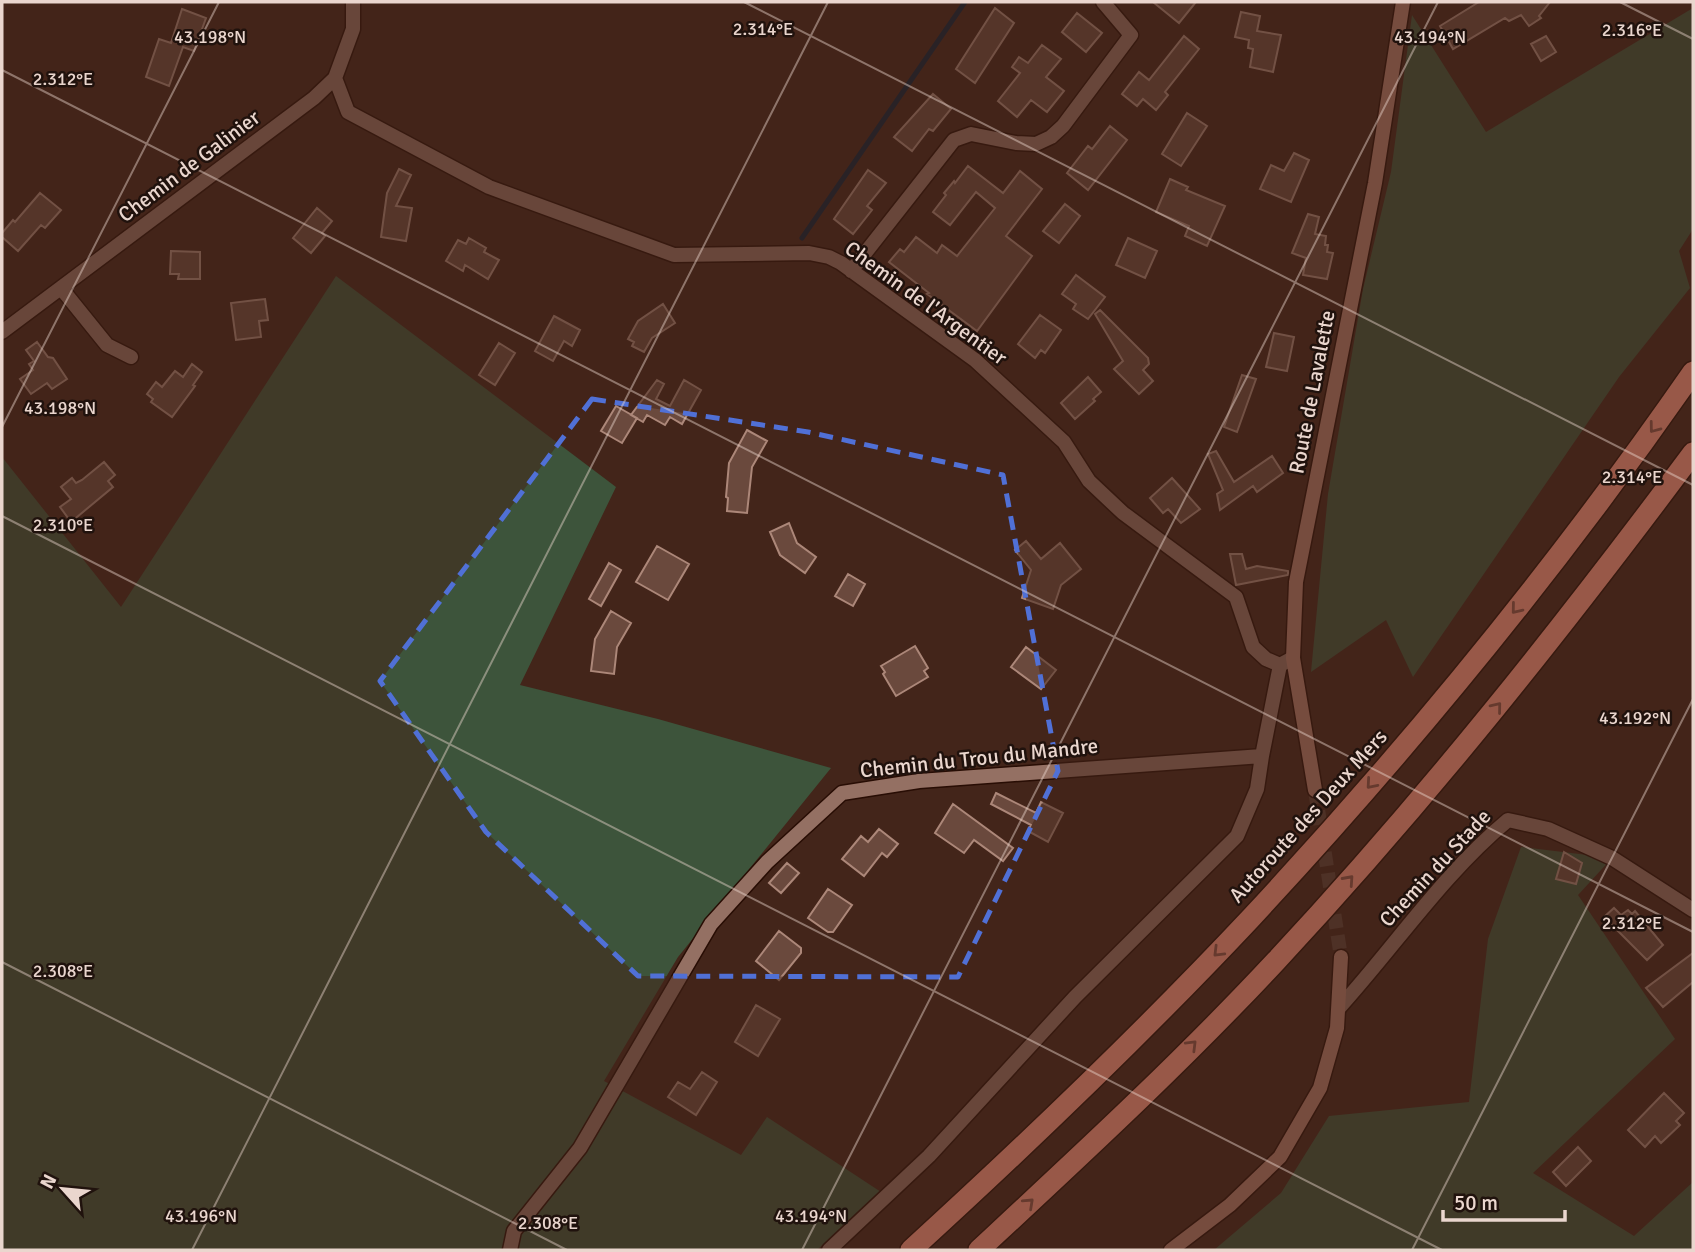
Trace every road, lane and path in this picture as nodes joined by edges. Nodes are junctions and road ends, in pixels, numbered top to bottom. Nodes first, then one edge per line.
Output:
1 (353, 2) edge
2 (1103, 2) edge
3 (1403, 2) edge
4 (335, 78) junction
5 (851, 271) junction
6 (61, 288) junction
7 (2, 332) edge
8 (131, 357) dead end
9 (1693, 372) edge
10 (1693, 453) edge
11 (1286, 662) junction
12 (1262, 756) junction
13 (1315, 790) tunnel mouth
14 (1693, 910) edge
15 (1341, 957) tunnel mouth
16 (1339, 1008) junction
17 (510, 1250) edge
18 (830, 1250) edge
19 (911, 1250) edge
20 (979, 1250) edge
21 (1171, 1250) edge

1 - 4 street, Chemin de Galinier
2 - 5 street
3 - 11 main road, Route de Lavalette
4 - 5 street, Chemin de l'Argentier
4 - 6 street, Chemin de Galinier
5 - 11 street, Chemin de l'Argentier
6 - 7 street, Chemin de Galinier
6 - 8 street
9 -> 19 highway, Autoroute des Deux Mers
20 -> 10 highway
11 - 12 street
11 - 13 main road, Route de Lavalette
12 - 17 street, Chemin du Trou du Mandre
12 - 18 street
14 - 16 street, Chemin du Stade
15 - 16 main road
16 - 21 main road

